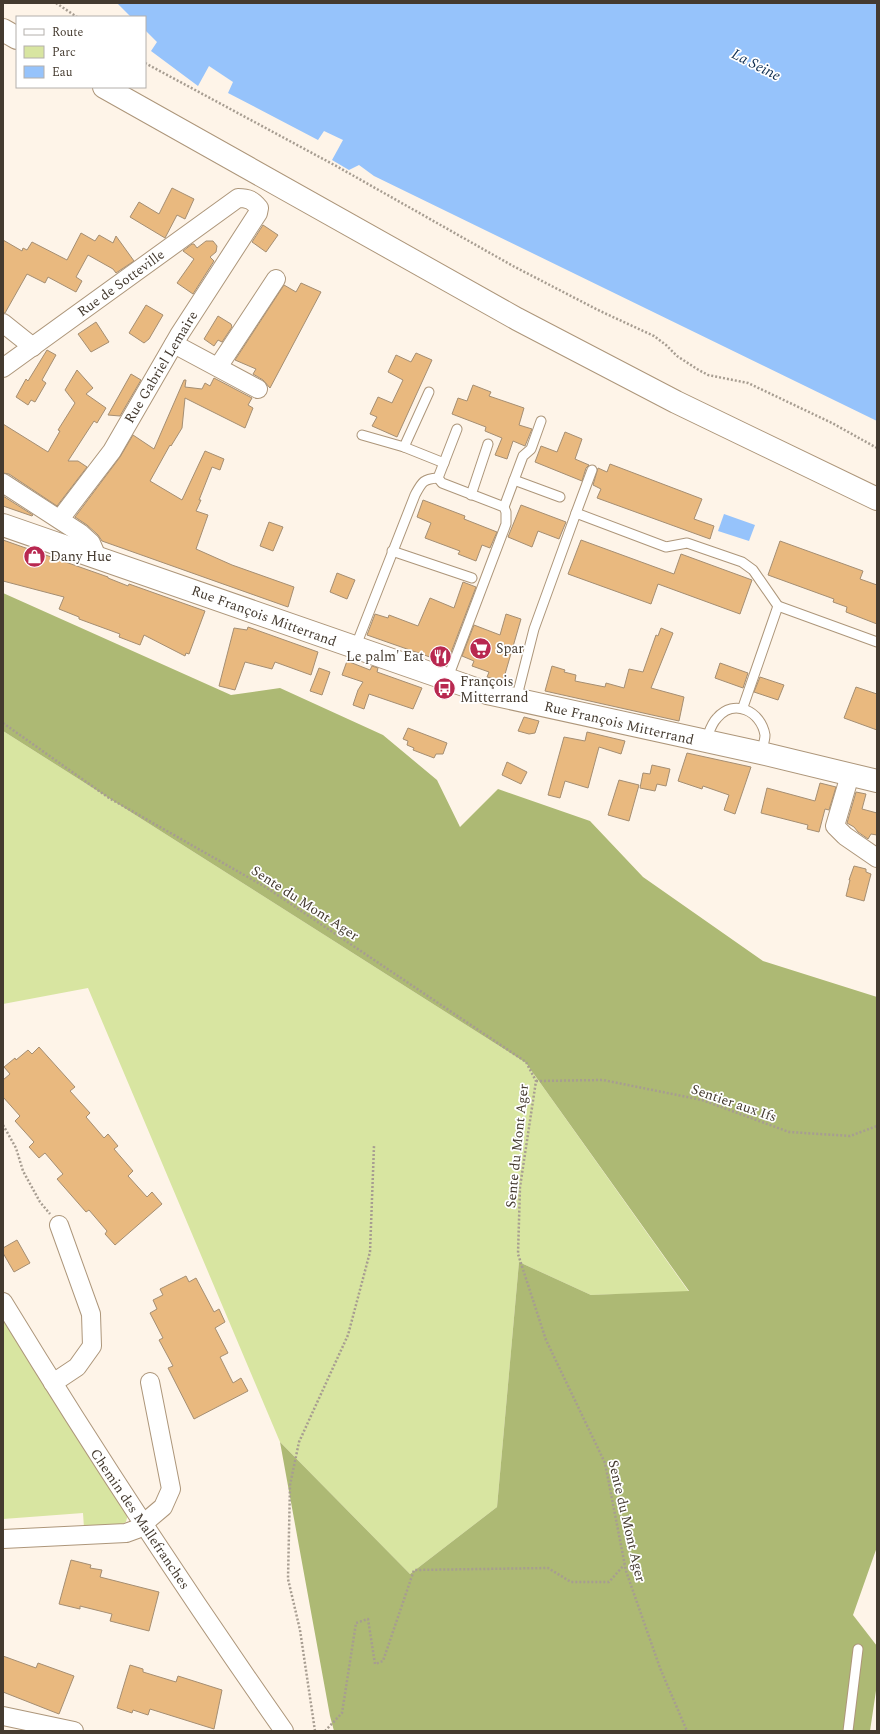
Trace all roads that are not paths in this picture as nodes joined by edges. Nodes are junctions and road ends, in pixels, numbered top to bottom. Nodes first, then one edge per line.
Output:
1 (3, 30) edge
2 (16, 37) edge
3 (106, 88) edge
4 (238, 198) joint
5 (276, 279) dead end
6 (3, 323) edge
7 (174, 344) junction
8 (33, 347) junction
9 (218, 367) junction
10 (3, 368) edge
11 (258, 389) dead end
12 (429, 392) dead end
13 (541, 421) dead end
14 (456, 429) dead end
15 (362, 435) dead end
16 (488, 444) dead end
17 (404, 447) junction
18 (444, 463) junction
19 (592, 470) dead end
20 (438, 478) junction
21 (514, 480) junction
22 (3, 483) edge
23 (471, 495) junction
24 (560, 497) dead end
25 (877, 499) edge
26 (504, 507) junction
27 (576, 513) junction
28 (60, 519) junction
29 (3, 525) edge
30 (392, 551) junction
31 (97, 557) junction
32 (472, 578) dead end
33 (778, 606) junction
34 (877, 642) edge
35 (355, 648) junction
36 (447, 680) junction
37 (516, 700) junction
38 (743, 707) junction
39 (705, 742) junction
40 (761, 753) junction
41 (850, 775) junction
42 (877, 781) edge
43 (877, 858) edge
44 (59, 1225) road end
45 (3, 1302) edge
46 (150, 1382) dead end
47 (53, 1383) junction
48 (143, 1523) junction
49 (3, 1539) edge
50 (858, 1649) dead end
51 (3, 1716) edge
52 (74, 1731) edge
53 (284, 1731) edge
54 (848, 1731) edge

1 - 2 street
3 - 25 street
4 - 7 street, Rue Gabriel Lemaire
4 - 8 street, Rue de Sotteville
5 - 9 street
6 - 8 street
7 - 9 street
7 - 28 street, Rue Gabriel Lemaire
8 - 10 street, Rue de Sotteville
9 - 11 street
12 - 17 lane
13 - 21 lane
14 - 18 lane
15 - 17 lane
16 - 23 lane
17 - 18 lane
18 - 20 lane
19 - 27 lane
20 - 23 lane
20 - 30 lane
21 - 24 lane
21 - 26 lane
22 - 28 street
23 - 26 lane
26 - 36 lane
27 - 33 lane
27 - 37 lane
28 - 31 street
29 - 31 street, Rue François Mitterrand
30 - 32 lane
30 - 35 lane
31 - 35 street, Rue François Mitterrand
33 - 34 lane
33 - 38 lane
35 - 36 street, Rue François Mitterrand
36 - 37 street, Rue François Mitterrand
37 - 39 street, Rue François Mitterrand
38 - 39 lane
38 - 40 lane
39 - 40 street, Rue François Mitterrand
40 - 41 street, Rue François Mitterrand
41 - 42 street, Rue François Mitterrand
41 - 43 street
44 - 47 street
45 - 47 street, Chemin des Mallefranches
46 - 48 street
47 - 48 street, Chemin des Mallefranches
48 - 49 street
48 - 53 street, Chemin des Mallefranches
50 - 54 lane
51 - 52 street

